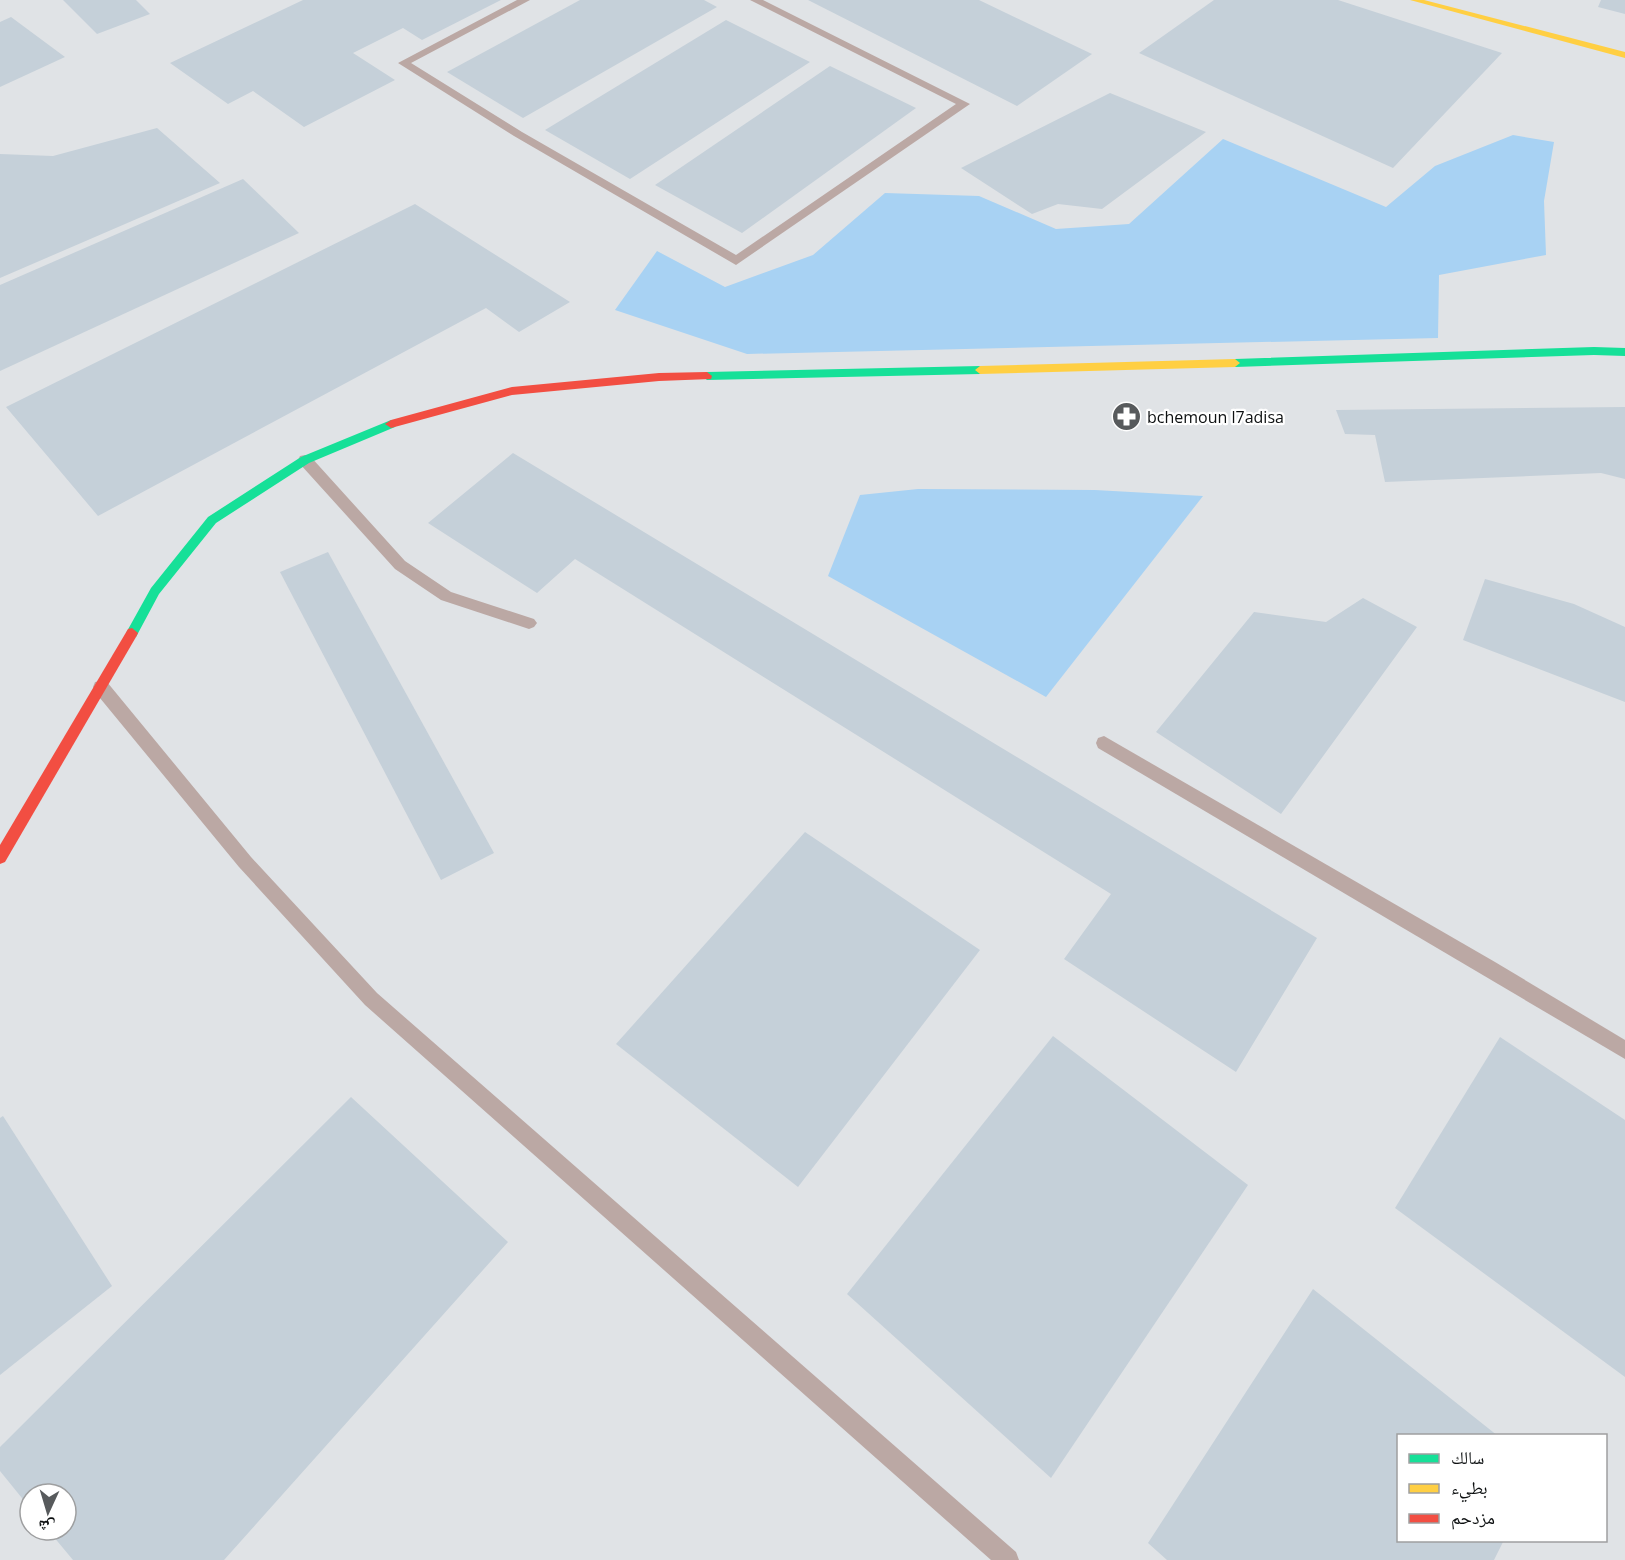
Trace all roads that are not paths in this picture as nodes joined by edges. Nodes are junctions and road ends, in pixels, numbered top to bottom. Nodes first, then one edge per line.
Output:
1 (525, 0) edge
2 (755, 0) edge
3 (1414, 0) edge
4 (1625, 55) edge
5 (1625, 352) edge
6 (305, 460) junction
7 (529, 623) dead end
8 (102, 687) junction
9 (1104, 743) dead end
10 (0, 858) edge
11 (1625, 1050) edge
12 (1008, 1560) edge

1 - 2 lane
3 - 4 street
5 - 6 street
6 - 7 lane
6 - 8 street
8 - 10 street
8 - 12 lane
9 - 11 lane

